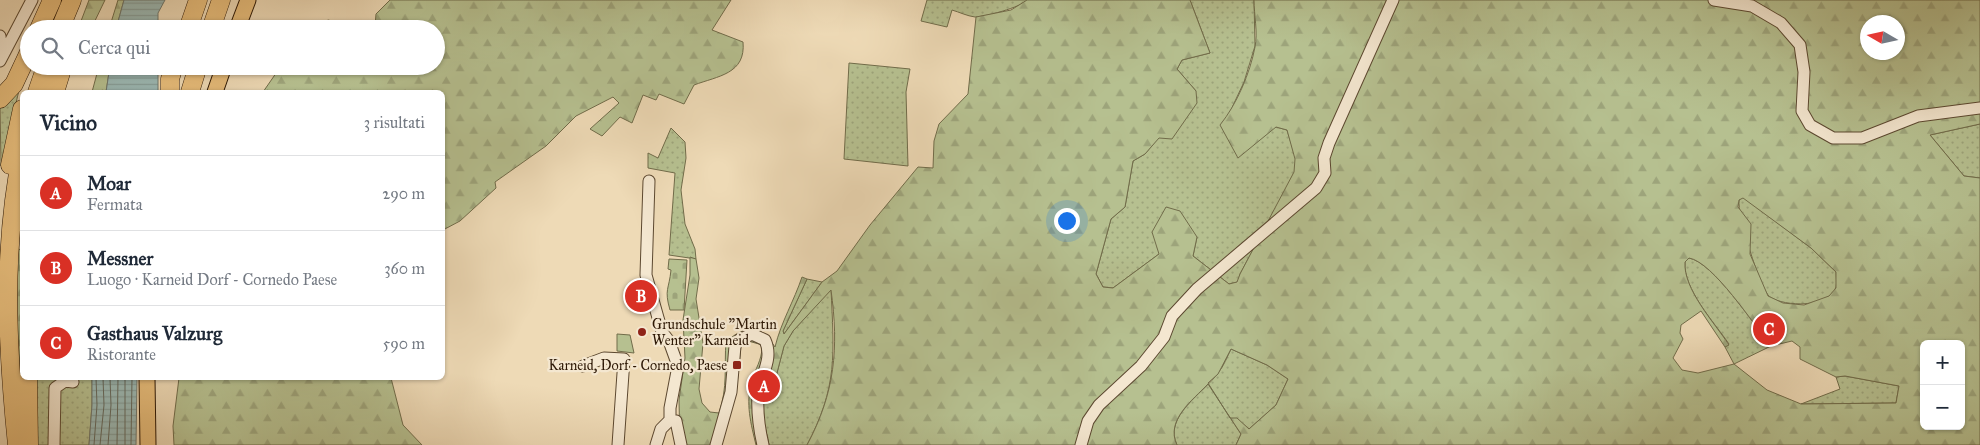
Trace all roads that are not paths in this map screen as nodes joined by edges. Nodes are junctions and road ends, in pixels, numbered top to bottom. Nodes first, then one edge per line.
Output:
1 (32, 0) edge
2 (52, 0) edge
3 (62, 0) edge
4 (72, 0) edge
5 (83, 0) edge
6 (198, 0) edge
7 (221, 0) edge
8 (248, 0) edge
9 (1393, 0) edge
10 (1714, 0) edge
11 (21, 20) edge
12 (43, 20) edge
13 (53, 20) edge
14 (64, 20) edge
15 (76, 20) edge
16 (191, 20) edge
17 (214, 20) edge
18 (241, 20) edge
19 (20, 23) edge
20 (0, 36) edge
21 (1, 58) edge
22 (20, 71) edge
23 (32, 75) edge
24 (50, 75) edge
25 (56, 75) edge
26 (171, 75) edge
27 (195, 75) edge
28 (221, 75) edge
29 (28, 90) edge
30 (39, 90) edge
31 (56, 90) edge
32 (170, 90) edge
33 (191, 90) edge
34 (215, 90) edge
35 (0, 99) edge
36 (1980, 108) edge
37 (20, 119) edge
38 (20, 165) edge
39 (649, 180) dead end
40 (0, 240) edge
41 (0, 364) edge
42 (583, 366) dead end
43 (28, 380) edge
44 (147, 380) edge
45 (74, 382) dead end
46 (670, 420) junction
47 (7, 445) edge
48 (17, 445) edge
49 (29, 445) edge
50 (54, 445) edge
51 (148, 445) edge
52 (618, 445) edge
53 (656, 445) edge
54 (681, 445) edge
55 (716, 445) edge
56 (763, 445) edge
57 (1081, 445) edge

1 - 11 street
2 - 12 highway
3 - 13 highway
4 - 14 highway
5 - 15 highway
6 - 16 highway
7 - 17 highway
8 - 18 main road
9 - 57 street
10 - 36 street
19 - 21 street
20 - 21 street
22 - 35 highway
23 - 29 highway
24 - 30 highway
25 - 31 highway
26 - 32 highway
27 - 33 highway
28 - 34 main road
37 - 40 highway
38 - 48 highway
39 - 46 street
41 - 47 highway
42 - 52 street
43 - 49 highway
44 - 51 main road
45 - 50 street
46 - 53 street
46 - 54 street
55 - 56 street

